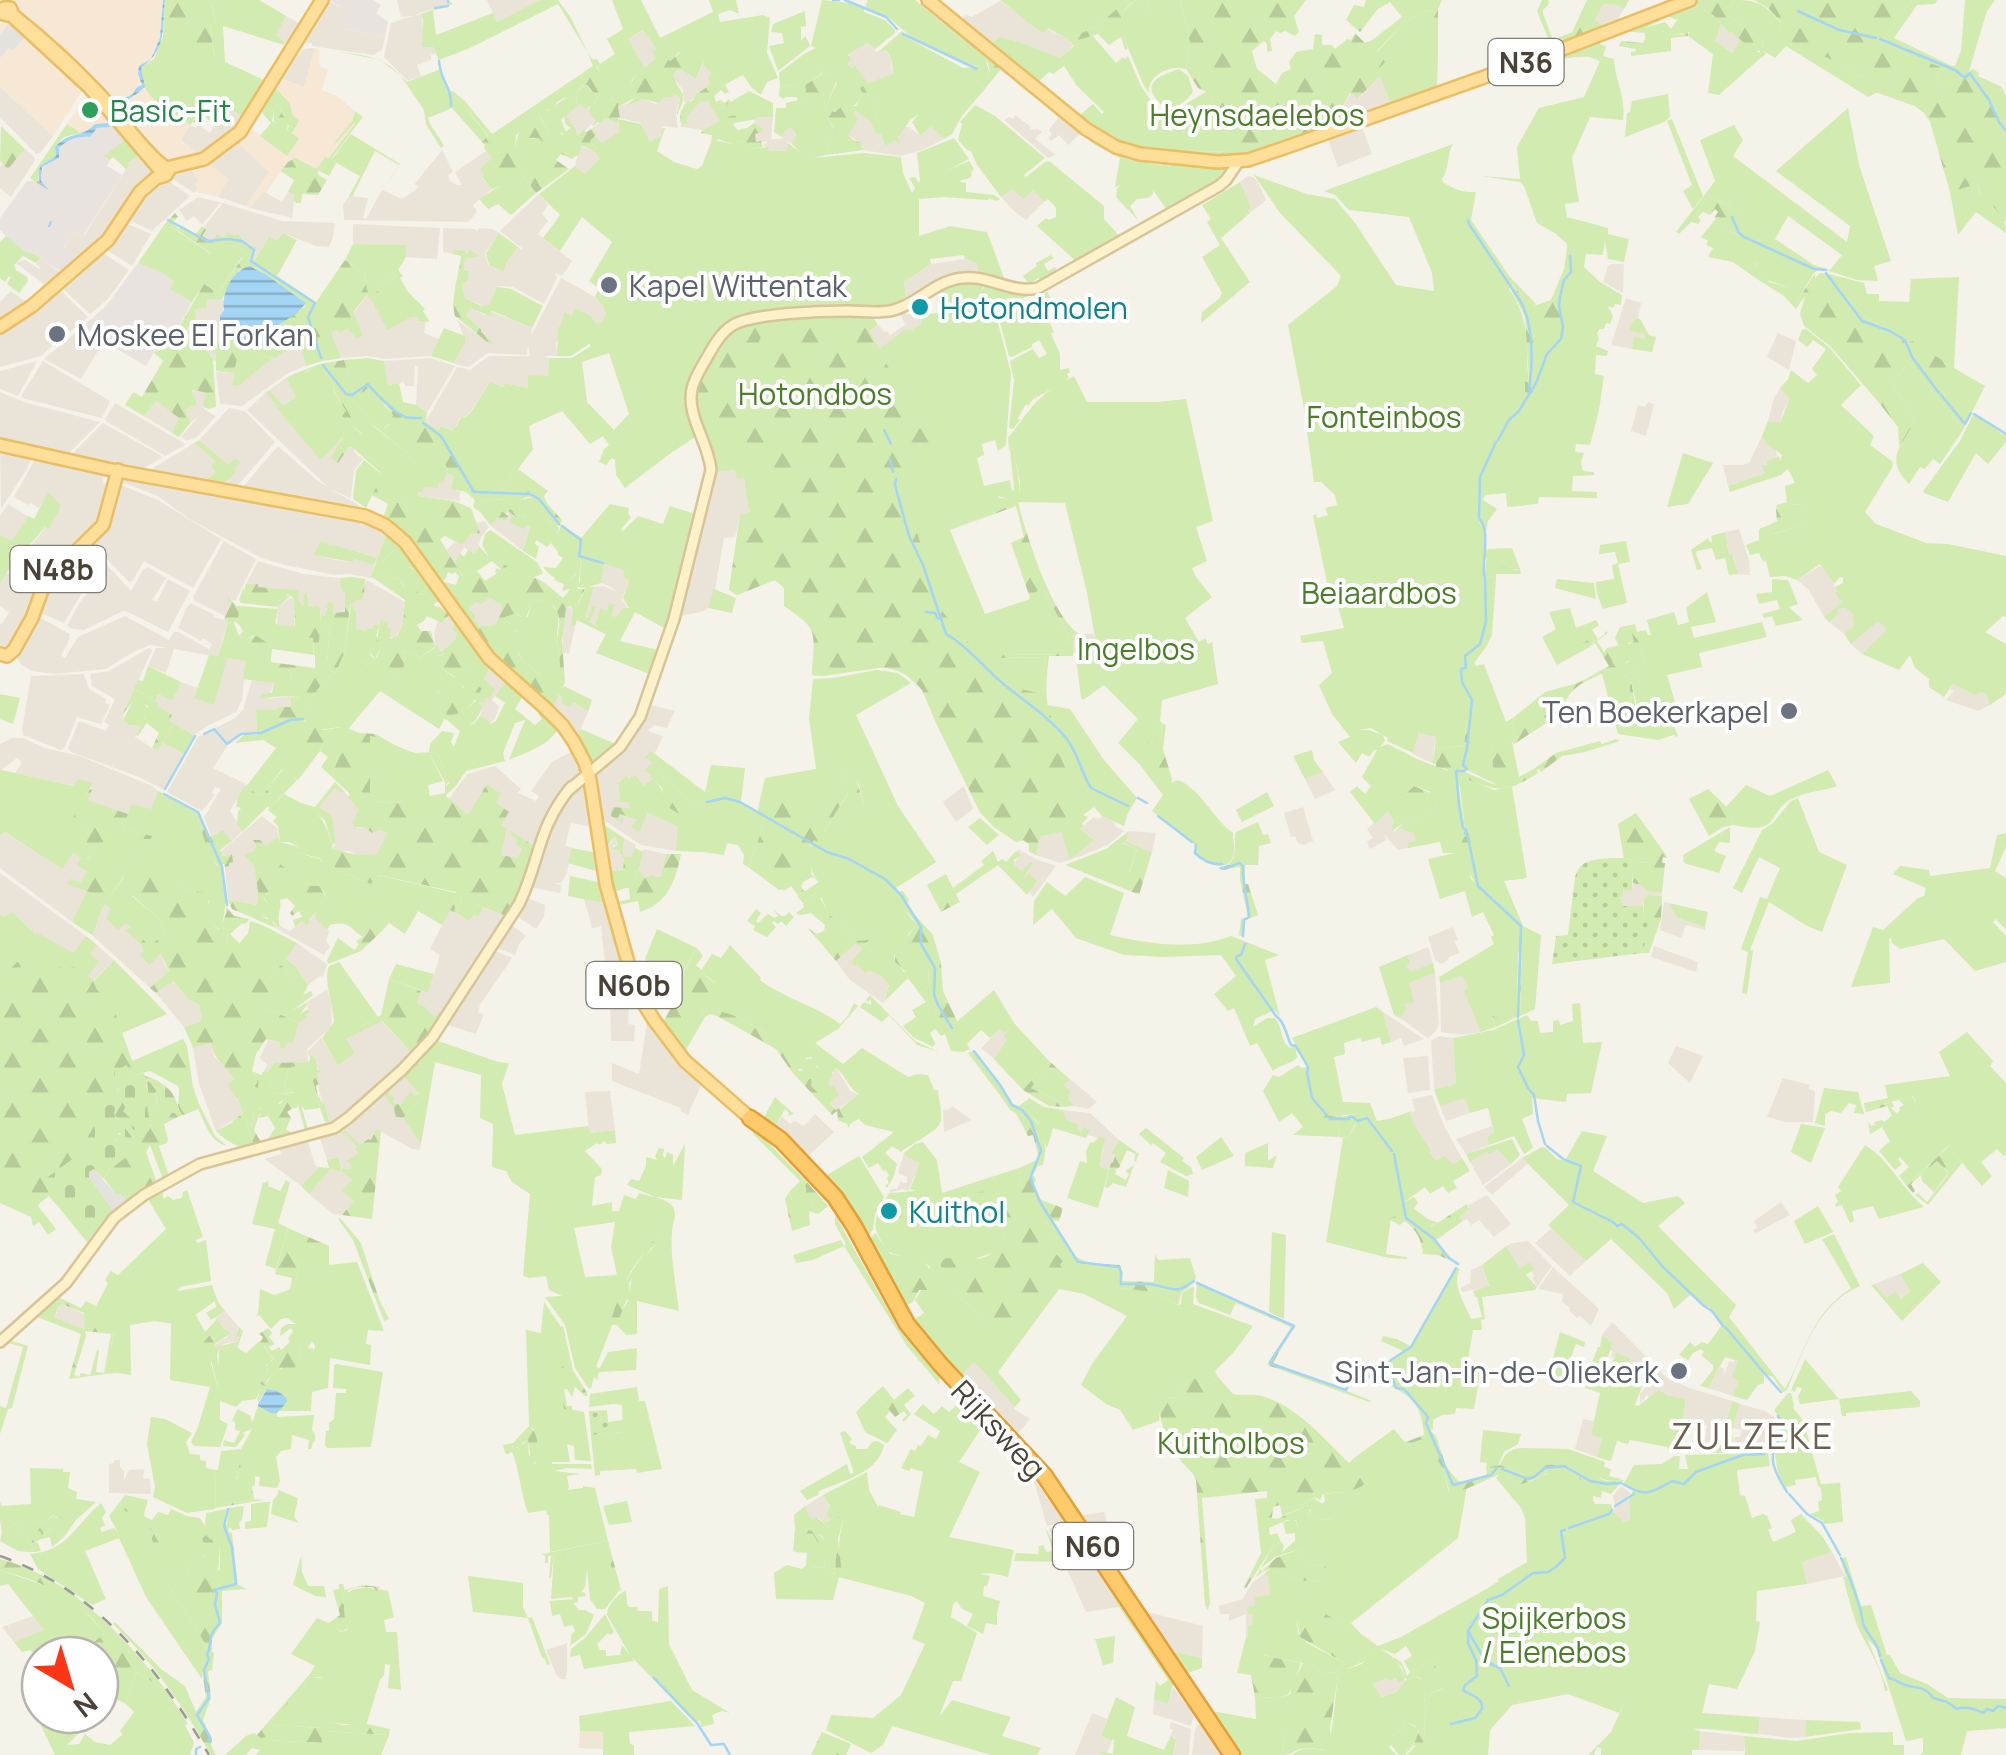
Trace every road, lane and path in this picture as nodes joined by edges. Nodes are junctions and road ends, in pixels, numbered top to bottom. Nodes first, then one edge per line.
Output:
1 (322, 0) edge
2 (928, 0) edge
3 (1690, 0) edge
4 (6, 7) edge
5 (1234, 162) junction
6 (163, 171) junction
7 (0, 327) edge
8 (0, 444) edge
9 (114, 478) junction
10 (5, 655) edge
11 (588, 772) junction
12 (750, 1118) joint
13 (0, 1342) edge
14 (1229, 1755) edge

1 - 6 main road
2 - 5 main road, N36
3 - 5 main road, N36
4 - 6 main road
5 - 11 main road
6 - 7 main road
8 - 9 main road, N60b
9 - 10 main road, N48b
9 - 11 main road, N60b
11 - 12 main road, Rijksweg / N60b
11 - 13 main road
12 - 14 highway, Rijksweg / N60

